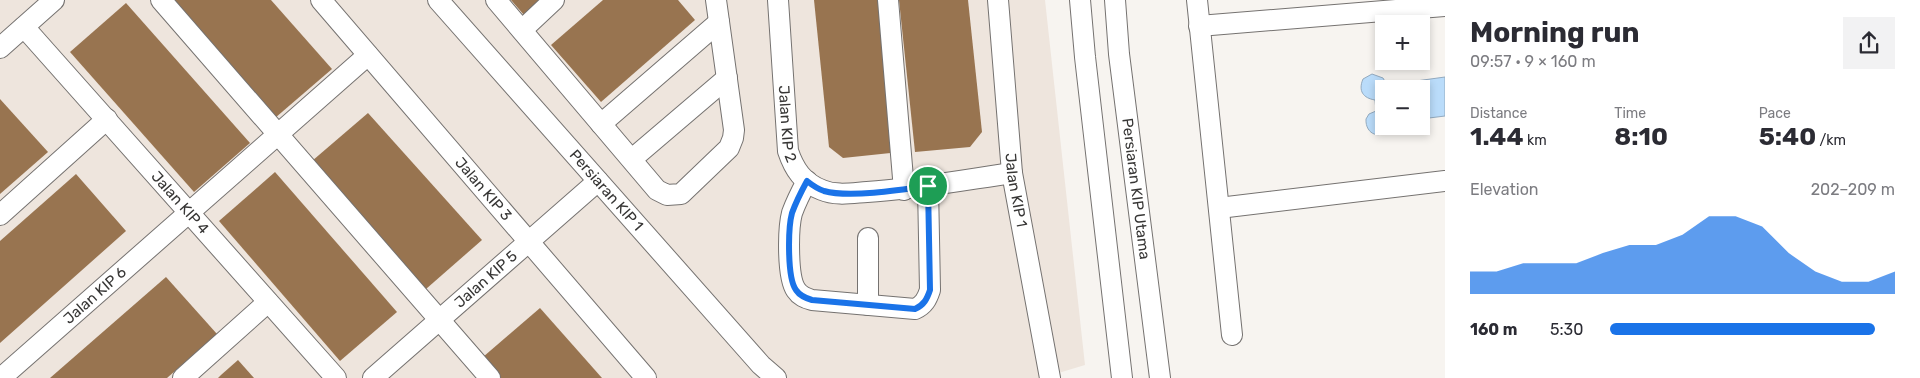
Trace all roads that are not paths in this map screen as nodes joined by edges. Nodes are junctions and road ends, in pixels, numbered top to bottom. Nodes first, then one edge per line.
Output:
1 (54, 0) edge
2 (161, 0) edge
3 (321, 0) edge
4 (438, 0) edge
5 (496, 0) edge
6 (554, 0) edge
7 (716, 0) edge
8 (778, 0) edge
9 (888, 0) edge
10 (998, 0) edge
11 (1080, 0) edge
12 (1115, 0) edge
13 (1197, 0) edge
14 (1445, 6) edge
15 (719, 22) junction
16 (1199, 26) junction
17 (24, 27) junction
18 (522, 30) junction
19 (0, 48) edge
20 (368, 55) junction
21 (727, 78) junction
22 (107, 120) junction
23 (601, 124) junction
24 (277, 134) junction
25 (632, 159) junction
26 (1012, 173) junction
27 (598, 181) junction
28 (807, 181) junction
29 (1445, 182) edge
30 (928, 186) junction
31 (904, 190) junction
32 (1219, 208) junction
33 (188, 211) junction
34 (0, 215) edge
35 (868, 238) dead end
36 (529, 241) junction
37 (268, 302) junction
38 (868, 305) junction
39 (439, 320) junction
40 (1232, 335) dead end
41 (1, 378) edge
42 (183, 378) edge
43 (336, 378) edge
44 (373, 378) edge
45 (490, 378) edge
46 (646, 378) edge
47 (776, 378) edge
48 (1050, 378) edge
49 (1122, 378) edge
50 (1160, 378) edge

1 - 17 street
2 - 24 street
3 - 20 street, Jalan KIP 3
4 - 27 street, Persiaran KIP 1
5 - 18 street
6 - 18 street
7 - 15 street
8 - 28 street, Jalan KIP 2
9 - 31 street
10 - 26 street, Jalan KIP 1
11 - 49 street
12 - 50 street, Persiaran KIP Utama
13 - 16 street
14 - 16 street
15 - 21 street
15 - 23 street
16 - 32 street
17 - 19 street
17 - 22 street, Jalan KIP 4
18 - 23 street
20 - 24 street, Jalan KIP 6
20 - 36 street, Jalan KIP 3
21 - 25 street
21 - 25 street
22 - 33 street, Jalan KIP 4
22 - 34 street
23 - 25 street
24 - 33 street, Jalan KIP 6
24 - 39 street
26 - 30 street, Jalan KIP 2
26 - 48 street, Jalan KIP 1
27 - 36 street, Jalan KIP 5
27 - 47 street, Persiaran KIP 1
28 - 31 street, Jalan KIP 2
28 - 38 street
29 - 32 street
30 - 31 street, Jalan KIP 2
30 - 38 street
32 - 40 street
33 - 37 street, Jalan KIP 4
33 - 41 street, Jalan KIP 6
35 - 38 street
36 - 39 street, Jalan KIP 5
36 - 46 street, Jalan KIP 3
37 - 42 street
37 - 43 street, Jalan KIP 4
39 - 44 street, Jalan KIP 5
39 - 45 street

